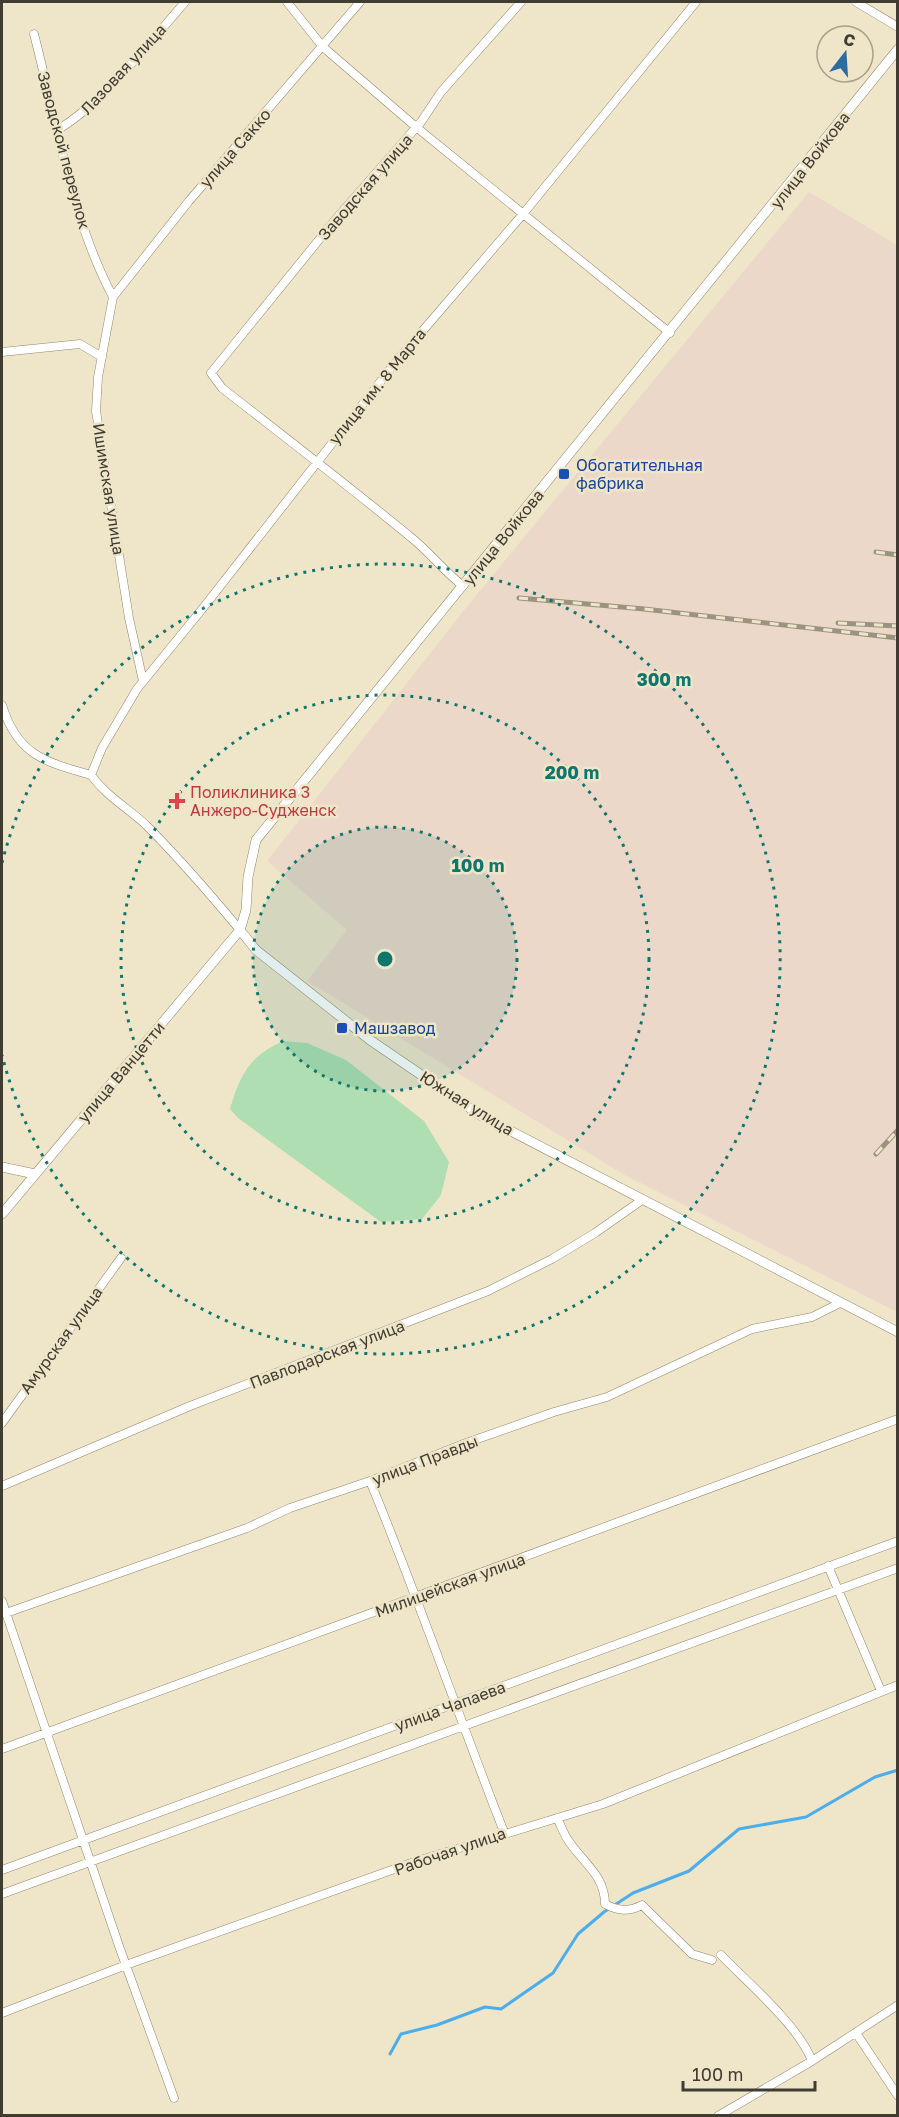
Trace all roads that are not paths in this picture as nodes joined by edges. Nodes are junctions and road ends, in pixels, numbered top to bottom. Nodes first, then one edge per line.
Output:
1 (185, 2) edge
2 (287, 2) edge
3 (360, 2) edge
4 (521, 2) edge
5 (696, 2) edge
6 (856, 2) edge
7 (897, 27) edge
8 (34, 34) dead end
9 (323, 47) junction
10 (897, 50) edge
11 (416, 127) junction
12 (57, 130) junction
13 (523, 214) junction
14 (113, 297) junction
15 (670, 333) junction
16 (2, 352) edge
17 (102, 357) junction
18 (316, 462) junction
19 (463, 586) junction
20 (143, 681) junction
21 (2, 705) edge
22 (91, 776) junction
23 (240, 930) junction
24 (2, 1167) edge
25 (35, 1174) junction
26 (642, 1200) junction
27 (2, 1214) edge
28 (120, 1258) dead end
29 (840, 1303) junction
30 (897, 1332) edge
31 (897, 1419) edge
32 (2, 1423) edge
33 (370, 1481) junction
34 (2, 1486) edge
35 (897, 1541) edge
36 (828, 1566) junction
37 (897, 1568) edge
38 (838, 1590) junction
39 (418, 1597) junction
40 (2, 1600) edge
41 (6, 1613) junction
42 (897, 1685) edge
43 (881, 1691) junction
44 (455, 1704) junction
45 (463, 1726) junction
46 (48, 1732) junction
47 (2, 1749) edge
48 (557, 1818) junction
49 (504, 1832) junction
50 (84, 1841) junction
51 (91, 1861) junction
52 (2, 1870) edge
53 (2, 1894) edge
54 (721, 1955) dead end
55 (712, 1960) dead end
56 (126, 1965) junction
57 (897, 2005) edge
58 (2, 2013) edge
59 (856, 2033) junction
60 (812, 2061) junction
61 (897, 2096) edge
62 (174, 2098) dead end
63 (718, 2115) edge

1 - 12 street, Лазовая улица
2 - 9 street
3 - 9 street, улица Сакко
4 - 11 street, Заводская улица
5 - 13 street, улица им. 8 Марта
6 - 7 street
8 - 12 street, Заводской переулок
9 - 11 street
9 - 14 street, улица Сакко
10 - 15 street, улица Войкова
11 - 13 street
11 - 18 street, Заводская улица
12 - 14 street, Заводской переулок
13 - 15 street
13 - 18 street, улица им. 8 Марта
14 - 17 street, Ишимская улица
15 - 19 street, улица Войкова
16 - 17 street
17 - 20 street, Ишимская улица
18 - 19 street
18 - 20 street, улица им. 8 Марта
19 - 23 street, улица Войкова
20 - 22 street, улица им. 8 Марта
21 - 22 street
22 - 23 street, Южная улица
23 - 25 street, улица Ванцетти
23 - 26 street, Южная улица
24 - 25 street
25 - 27 street, улица Ванцетти
26 - 29 street, Южная улица
26 - 34 street, Павлодарская улица
28 - 32 street, Амурская улица
29 - 30 street, Южная улица
29 - 33 street, улица Правды
31 - 39 street, Милицейская улица
33 - 39 street
33 - 41 street, улица Правды
35 - 36 street, улица Чапаева
36 - 38 street
36 - 44 street, улица Чапаева
37 - 38 street, улица Чапаева
38 - 43 street
38 - 45 street, улица Чапаева
39 - 44 street
39 - 46 street, Милицейская улица
40 - 41 street
41 - 46 street
42 - 43 street, Рабочая улица
43 - 48 street, Рабочая улица
44 - 45 street
44 - 50 street, улица Чапаева
45 - 49 street
45 - 51 street, улица Чапаева
46 - 47 street, Милицейская улица
46 - 50 street
48 - 49 street, Рабочая улица
48 - 55 street
49 - 56 street, Рабочая улица
50 - 51 street
50 - 52 street, улица Чапаева
51 - 53 street, улица Чапаева
51 - 56 street
54 - 60 street
56 - 58 street, Рабочая улица
56 - 62 street
57 - 59 street
59 - 60 street
59 - 61 street
60 - 63 street

